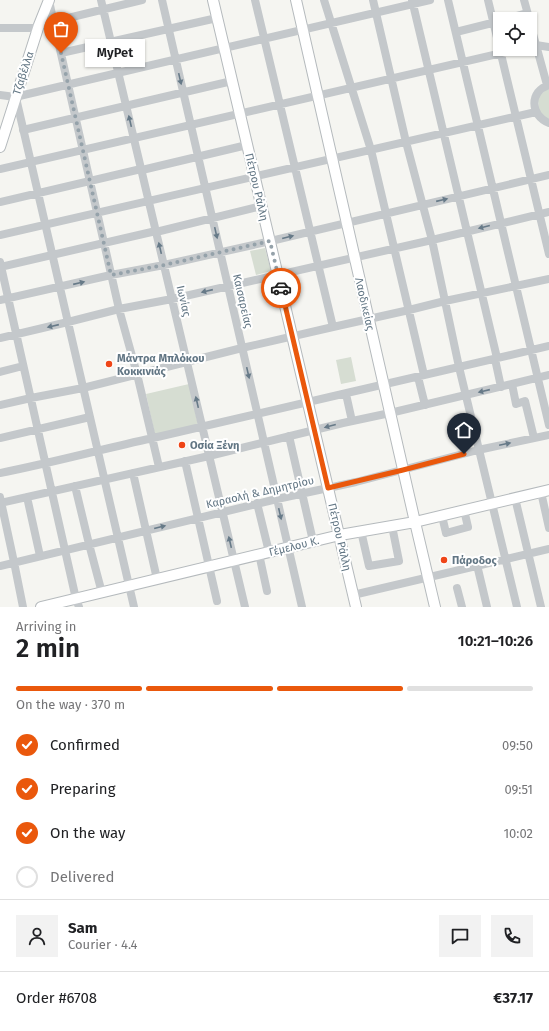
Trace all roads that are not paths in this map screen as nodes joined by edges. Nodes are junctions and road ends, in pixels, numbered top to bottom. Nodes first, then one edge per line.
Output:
1 (49, 0) edge
2 (102, 0) edge
3 (142, 0) edge
4 (162, 0) edge
5 (213, 0) edge
6 (255, 0) edge
7 (296, 0) edge
8 (324, 0) edge
9 (373, 0) edge
10 (430, 0) edge
11 (448, 0) edge
12 (488, 0) edge
13 (524, 0) edge
14 (413, 2) edge
15 (104, 9) junction
16 (493, 12) edge
17 (527, 12) edge
18 (376, 13) junction
19 (217, 18) junction
20 (53, 21) junction
21 (493, 22) edge
22 (331, 23) junction
23 (38, 26) junction
24 (0, 28) edge
25 (169, 29) junction
26 (303, 30) junction
27 (456, 32) junction
28 (264, 39) junction
29 (111, 42) junction
30 (537, 46) edge
31 (549, 47) edge
32 (224, 48) junction
33 (61, 53) junction
34 (493, 55) edge
35 (502, 56) edge
36 (537, 56) edge
37 (176, 60) junction
38 (463, 62) junction
39 (429, 70) junction
40 (119, 73) junction
41 (391, 79) junction
42 (232, 81) junction
43 (68, 85) junction
44 (548, 85) edge
45 (351, 88) junction
46 (184, 93) junction
47 (0, 94) edge
48 (318, 96) junction
49 (15, 97) junction
50 (280, 104) junction
51 (126, 106) junction
52 (536, 112) junction
53 (240, 114) junction
54 (516, 116) junction
55 (75, 118) junction
56 (549, 123) edge
57 (191, 125) junction
58 (478, 125) junction
59 (23, 130) junction
60 (444, 133) junction
61 (134, 138) junction
62 (406, 142) junction
63 (247, 145) junction
64 (0, 147) edge
65 (83, 150) junction
66 (371, 150) junction
67 (198, 156) junction
68 (332, 159) junction
69 (31, 162) junction
70 (294, 168) junction
71 (0, 169) edge
72 (142, 169) junction
73 (549, 174) edge
74 (255, 177) junction
75 (531, 179) junction
76 (90, 180) junction
77 (206, 188) junction
78 (493, 188) junction
79 (38, 193) junction
80 (459, 196) junction
81 (149, 201) junction
82 (0, 202) edge
83 (423, 205) junction
84 (262, 206) junction
85 (549, 212) edge
86 (97, 213) junction
87 (386, 214) junction
88 (539, 214) junction
89 (212, 218) junction
90 (347, 223) junction
91 (501, 223) junction
92 (45, 225) junction
93 (156, 231) junction
94 (309, 231) junction
95 (468, 231) junction
96 (0, 235) edge
97 (432, 240) junction
98 (270, 241) junction
99 (104, 243) junction
100 (394, 249) junction
101 (220, 252) junction
102 (549, 254) edge
103 (52, 255) junction
104 (355, 258) junction
105 (0, 265) edge
106 (164, 265) junction
107 (318, 267) junction
108 (111, 275) junction
109 (278, 276) junction
110 (549, 279) edge
111 (516, 286) junction
112 (60, 287) junction
113 (228, 287) junction
114 (482, 293) junction
115 (4, 299) edge
116 (172, 299) junction
117 (445, 301) junction
118 (119, 309) junction
119 (409, 310) junction
120 (369, 319) junction
121 (68, 322) junction
122 (333, 327) junction
123 (16, 334) junction
124 (293, 337) junction
125 (0, 338) edge
126 (549, 346) edge
127 (242, 348) junction
128 (531, 350) junction
129 (496, 359) junction
130 (187, 362) junction
131 (23, 366) junction
132 (459, 367) junction
133 (0, 372) edge
134 (137, 374) junction
135 (549, 375) edge
136 (421, 376) junction
137 (538, 378) junction
138 (512, 384) junction
139 (384, 385) junction
140 (501, 386) junction
141 (83, 388) junction
142 (346, 394) junction
143 (465, 395) junction
144 (31, 398) junction
145 (308, 402) junction
146 (0, 405) edge
147 (425, 405) junction
148 (390, 413) junction
149 (258, 414) junction
150 (90, 417) junction
151 (352, 421) junction
152 (549, 425) edge
153 (202, 426) junction
154 (38, 429) junction
155 (315, 430) junction
156 (549, 435) edge
157 (289, 436) junction
158 (0, 438) edge
159 (152, 438) junction
160 (534, 438) junction
161 (264, 442) junction
162 (478, 450) junction
163 (98, 451) junction
164 (209, 456) junction
165 (185, 462) junction
166 (45, 464) junction
167 (159, 467) junction
168 (403, 470) junction
169 (0, 473) edge
170 (133, 473) junction
171 (104, 479) junction
172 (76, 486) junction
173 (328, 488) junction
174 (545, 491) edge
175 (52, 492) junction
176 (302, 493) junction
177 (27, 497) junction
178 (515, 498) junction
179 (277, 499) junction
180 (0, 500) edge
181 (258, 503) junction
182 (491, 504) junction
183 (464, 510) junction
184 (223, 512) junction
185 (442, 516) junction
186 (198, 518) junction
187 (415, 522) junction
188 (392, 526) junction
189 (549, 528) edge
190 (146, 530) junction
191 (361, 531) junction
192 (340, 535) junction
193 (118, 537) junction
194 (313, 541) junction
195 (89, 544) junction
196 (288, 547) junction
197 (549, 549) edge
198 (65, 550) junction
199 (264, 553) junction
200 (528, 553) junction
201 (40, 556) junction
202 (505, 559) junction
203 (234, 560) junction
204 (14, 562) junction
205 (478, 565) junction
206 (0, 566) edge
207 (209, 567) junction
208 (428, 577) junction
209 (157, 579) junction
210 (129, 586) junction
211 (457, 588) dead end
212 (267, 591) dead end
213 (102, 593) junction
214 (353, 595) junction
215 (217, 601) dead end
216 (77, 603) edge
217 (23, 607) edge
218 (41, 607) edge
219 (134, 607) edge
220 (245, 607) edge
221 (302, 607) edge
222 (356, 607) edge
223 (435, 607) edge
224 (462, 607) edge
225 (487, 607) edge
226 (517, 607) edge
227 (541, 607) edge

1 - 20 street
1 - 23 main road, Τζαβέλλα
2 - 15 street, Ιωνίας
3 - 15 street
4 - 25 street, Καισαρείας
5 - 19 main road, Πέτρου Ράλλη
6 - 28 street
7 - 26 main road, Λαοδικείας
8 - 22 street
9 - 18 street
10 - 14 street
11 - 27 street
12 - 16 street
13 - 17 street
14 - 18 street
14 - 39 street
15 - 20 street
15 - 29 street, Ιωνίας
18 - 22 street
18 - 41 street
19 - 25 street
19 - 32 main road, Πέτρου Ράλλη
20 - 23 street
20 - 33 street
21 - 27 street
22 - 26 street
22 - 45 street
23 - 24 street
23 - 49 main road, Τζαβέλλα
25 - 29 street
25 - 37 street, Καισαρείας
26 - 28 street
26 - 48 main road, Λαοδικείας
27 - 38 street
28 - 32 street
28 - 50 street
29 - 33 street
29 - 40 street, Ιωνίας
30 - 31 street
32 - 37 street
32 - 42 main road, Πέτρου Ράλλη
33 - 43 street
34 - 38 street
35 - 54 street
36 - 44 street
37 - 40 street
37 -> 46 street, Καισαρείας
38 - 39 street
38 - 58 street
39 - 41 street
39 - 60 street
40 - 43 street
40 - 51 street, Ιωνίας
41 - 45 street
41 - 62 street
42 - 46 street
42 - 53 main road, Πέτρου Ράλλη
43 - 49 street
43 - 55 street
44 - 52 street
45 - 48 street
45 - 66 street
46 - 51 street
46 - 57 street, Καισαρείας
47 - 49 street
48 - 50 street
48 - 68 main road, Λαοδικείας
49 - 59 street
49 - 64 main road, Τζαβέλλα
50 - 53 street
50 - 70 street
51 - 55 street
61 -> 51 street, Ιωνίας
52 - 54 street
52 - 56 street
53 - 57 street
53 - 63 main road, Πέτρου Ράλλη
54 - 58 street
54 - 75 street
55 - 59 street
55 - 65 street
57 - 61 street
57 - 67 street, Καισαρείας
58 - 60 street
58 - 78 street
59 - 69 street
60 - 62 street
60 - 80 street
61 - 65 street
61 - 72 street, Ιωνίας
62 - 66 street
62 - 83 street
63 - 67 street
63 - 74 main road, Πέτρου Ράλλη
65 - 69 street
65 - 76 street
66 - 68 street
66 - 87 street
67 - 72 street
67 - 77 street, Καισαρείας
68 - 70 street
68 - 90 main road, Λαοδικείας
69 - 71 street
69 - 79 street
70 - 74 street
70 - 94 street
72 - 76 street
72 - 81 street, Ιωνίας
73 - 75 street
74 - 77 street
74 - 84 main road, Πέτρου Ράλλη
75 - 78 street
75 - 88 street
76 - 79 street
76 - 86 street
77 - 81 street
77 - 89 street, Καισαρείας
78 - 80 street
78 - 91 street
79 - 82 street
79 - 92 street
83 -> 80 street
80 - 95 street
81 - 86 street
81 - 93 street, Ιωνίας
83 - 87 street
83 - 97 street
84 - 89 street
84 - 98 main road, Πέτρου Ράλλη
85 - 88 street
86 - 92 street
86 - 99 street
87 - 90 street
87 - 100 street
88 - 91 street
88 - 102 street
89 - 93 street
89 -> 101 street, Καισαρείας
90 - 94 street
90 - 104 main road, Λαοδικείας
91 -> 95 street
91 - 111 street
92 - 96 street
92 - 103 street
93 - 99 street
106 -> 93 street, Ιωνίας
98 -> 94 street
94 - 107 street
95 - 97 street
95 - 114 street
97 - 100 street
97 - 117 street
98 - 101 street
98 - 109 main road, Πέτρου Ράλλη
99 - 103 street
99 - 108 street
100 - 104 street
100 - 119 street
101 - 106 street
101 - 113 street, Καισαρείας
103 - 105 street
103 - 112 street
104 - 107 street
104 - 120 main road, Λαοδικείας
105 - 115 street
106 - 108 street
106 - 116 street, Ιωνίας
107 - 109 street
107 - 122 street
112 -> 108 street
108 - 118 street
109 - 113 street
109 - 124 main road, Πέτρου Ράλλη
110 - 111 street
111 - 114 street
111 - 128 street
112 - 115 street
112 - 121 street
113 -> 116 street
113 - 127 street, Καισαρείας
114 - 117 street
114 - 129 street
115 - 123 street
116 - 118 street
116 - 130 street, Ιωνίας
117 - 119 street
117 - 132 street
118 - 121 street
118 - 134 street
119 - 120 street
119 - 136 street
120 - 122 street
120 - 139 main road, Λαοδικείας
121 -> 123 street
121 - 141 street
122 - 124 street
123 - 125 street
123 - 131 street
124 - 127 street
124 - 145 main road, Πέτρου Ράλλη
126 - 128 street
127 - 130 street
127 -> 149 street, Καισαρείας
128 - 129 street
128 - 137 street
129 - 132 street
129 - 140 street
130 - 134 street
153 -> 130 street, Ιωνίας
131 - 133 street
131 - 144 street
132 - 136 street
132 - 143 street
134 - 141 street
134 - 159 street
135 - 137 street
136 - 139 street
136 - 147 street
137 - 138 street
137 - 152 street
138 - 140 street
138 - 160 street
139 - 142 street
139 - 148 main road, Λαοδικείας
140 -> 143 street
141 - 144 street
141 - 150 street
142 - 145 street
142 - 151 street
143 - 147 street
143 - 162 street
144 - 146 street
144 - 154 street
145 - 149 street
145 - 155 main road, Πέτρου Ράλλη
147 - 148 street
148 - 151 street
148 - 168 main road, Λαοδικείας
149 - 153 street
149 - 161 street, Καισαρείας
150 - 154 street
150 - 163 street
151 -> 155 street
153 - 159 street
153 - 164 street, Ιωνίας
154 - 158 street
154 - 166 street
155 - 157 street
155 - 173 main road, Πέτρου Ράλλη
156 - 160 street, Καραολή & Δημητρίου
157 - 161 street
157 - 176 street
159 - 163 street
159 - 167 street
162 -> 160 street, Καραολή & Δημητρίου
161 - 164 street
161 - 179 street, Καισαρείας
162 - 168 street, Καραολή & Δημητρίου
162 - 182 street
163 - 166 street
163 - 171 street
164 - 165 street
164 - 184 street, Ιωνίας
165 - 167 street
165 - 186 street
166 - 169 street
166 - 175 street
167 - 170 street
168 - 173 street, Καραολή & Δημητρίου
168 - 187 main road, Λαοδικείας
170 - 171 street
170 - 190 street
171 - 172 street
171 - 193 street
172 - 175 street
172 - 195 street
173 - 176 street, Καραολή & Δημητρίου
173 - 192 main road, Πέτρου Ράλλη
174 - 178 main road, Γέμελου Κ.
174 - 189 street
175 - 177 street
175 - 198 street
176 - 179 street, Καραολή & Δημητρίου
176 - 194 street
177 - 180 street
177 - 201 street
178 - 182 main road, Γέμελου Κ.
178 - 200 street
179 - 181 street, Καραολή & Δημητρίου
179 -> 196 street, Καισαρείας
180 - 204 street
181 - 184 street, Καραολή & Δημητρίου
181 - 199 street
182 - 183 main road, Γέμελου Κ.
182 - 202 street
183 - 185 main road, Γέμελου Κ.
183 - 185 street
184 - 186 street, Καραολή & Δημητρίου
203 -> 184 street, Ιωνίας
185 - 187 main road, Γέμελου Κ.
190 -> 186 street, Καραολή & Δημητρίου
186 - 207 street
187 - 188 main road, Γέμελου Κ.
187 - 208 main road, Λαοδικείας
188 - 191 main road, Γέμελου Κ.
188 - 191 street
190 - 193 street, Καραολή & Δημητρίου
190 - 209 street
191 - 192 main road, Γέμελου Κ.
192 - 194 main road, Γέμελου Κ.
192 - 214 main road, Πέτρου Ράλλη
193 - 195 street, Καραολή & Δημητρίου
193 - 210 street
194 - 196 main road, Γέμελου Κ.
195 - 198 street, Καραολή & Δημητρίου
195 - 213 street
196 - 199 main road, Γέμελου Κ.
196 - 221 street, Καισαρείας
197 - 200 street
198 - 201 street, Καραολή & Δημητρίου
198 - 216 street
199 - 203 main road, Γέμελου Κ.
199 - 212 street
200 - 202 street
200 - 227 street
201 - 204 street, Καραολή & Δημητρίου
202 - 205 street
202 - 226 street
203 - 207 main road, Γέμελου Κ.
203 - 220 street, Ιωνίας
204 - 206 street, Καραολή & Δημητρίου
204 - 217 street
205 - 208 street
205 - 225 street
207 - 209 main road, Γέμελου Κ.
207 - 215 street
208 - 214 street
208 - 223 main road, Λαοδικείας
209 - 210 main road, Γέμελου Κ.
210 - 213 main road, Γέμελου Κ.
210 - 219 street
211 - 224 street
213 - 216 main road, Γέμελου Κ.
214 - 222 main road, Πέτρου Ράλλη
216 - 218 main road, Γέμελου Κ.

